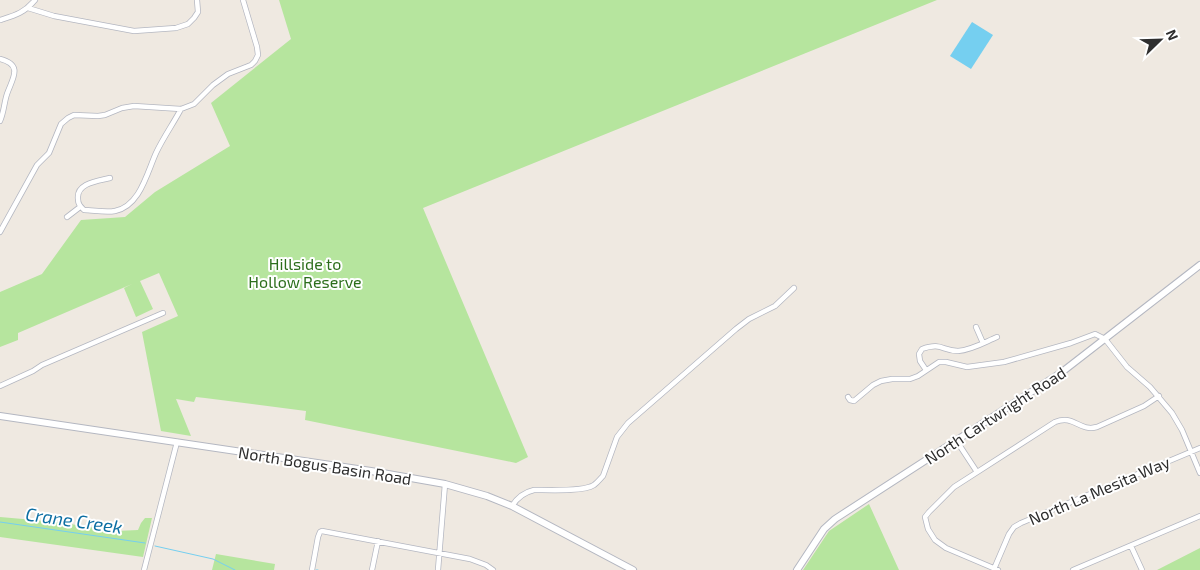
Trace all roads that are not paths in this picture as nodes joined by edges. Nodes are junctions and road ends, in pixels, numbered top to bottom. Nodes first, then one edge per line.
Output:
1 (35, 0) edge
2 (197, 0) edge
3 (243, 0) edge
4 (28, 8) junction
5 (0, 20) edge
6 (0, 59) edge
7 (181, 109) junction
8 (0, 121) edge
9 (110, 178) dead end
10 (80, 207) junction
11 (67, 216) dead end
12 (0, 232) edge
13 (1200, 265) edge
14 (794, 288) dead end
15 (163, 313) dead end
16 (976, 327) dead end
17 (997, 337) dead end
18 (1105, 339) junction
19 (983, 343) junction
20 (926, 370) junction
21 (0, 386) edge
22 (1159, 396) junction
23 (848, 397) dead end
24 (0, 416) edge
25 (956, 440) junction
26 (177, 442) junction
27 (1200, 448) edge
28 (1191, 452) junction
29 (977, 472) junction
30 (1200, 473) edge
31 (445, 484) junction
32 (512, 506) junction
33 (1200, 516) edge
34 (378, 542) junction
35 (1131, 546) junction
36 (439, 552) junction
37 (996, 569) edge
38 (144, 570) edge
39 (312, 570) edge
40 (372, 570) edge
41 (438, 570) edge
42 (493, 570) edge
43 (633, 570) edge
44 (797, 570) edge
45 (1073, 570) edge
46 (1142, 570) edge

1 - 4 street
2 - 4 street
3 - 7 street
4 - 5 street
6 - 8 street
7 - 10 street
7 - 12 street
9 - 10 street
10 - 11 street
13 - 18 street, North Cartwright Road
14 - 32 street
15 - 21 street
16 - 19 street
17 - 19 street
18 - 20 street
18 - 22 street
18 - 25 street, North Cartwright Road
19 - 20 street
20 - 23 street
22 - 28 street
22 - 29 street
24 - 26 street, North Bogus Basin Road
25 - 29 street
25 - 44 street, North Cartwright Road
26 - 31 street, North Bogus Basin Road
26 - 38 street
27 - 28 street, North La Mesita Way
28 - 30 street
28 - 37 street, North La Mesita Way
29 - 37 street
31 - 32 street, North Bogus Basin Road
31 - 36 street
32 - 43 street, North Bogus Basin Road
33 - 35 street
34 - 36 street
34 - 39 street
34 - 40 street
35 - 45 street
35 - 46 street
36 - 41 street
36 - 42 street

